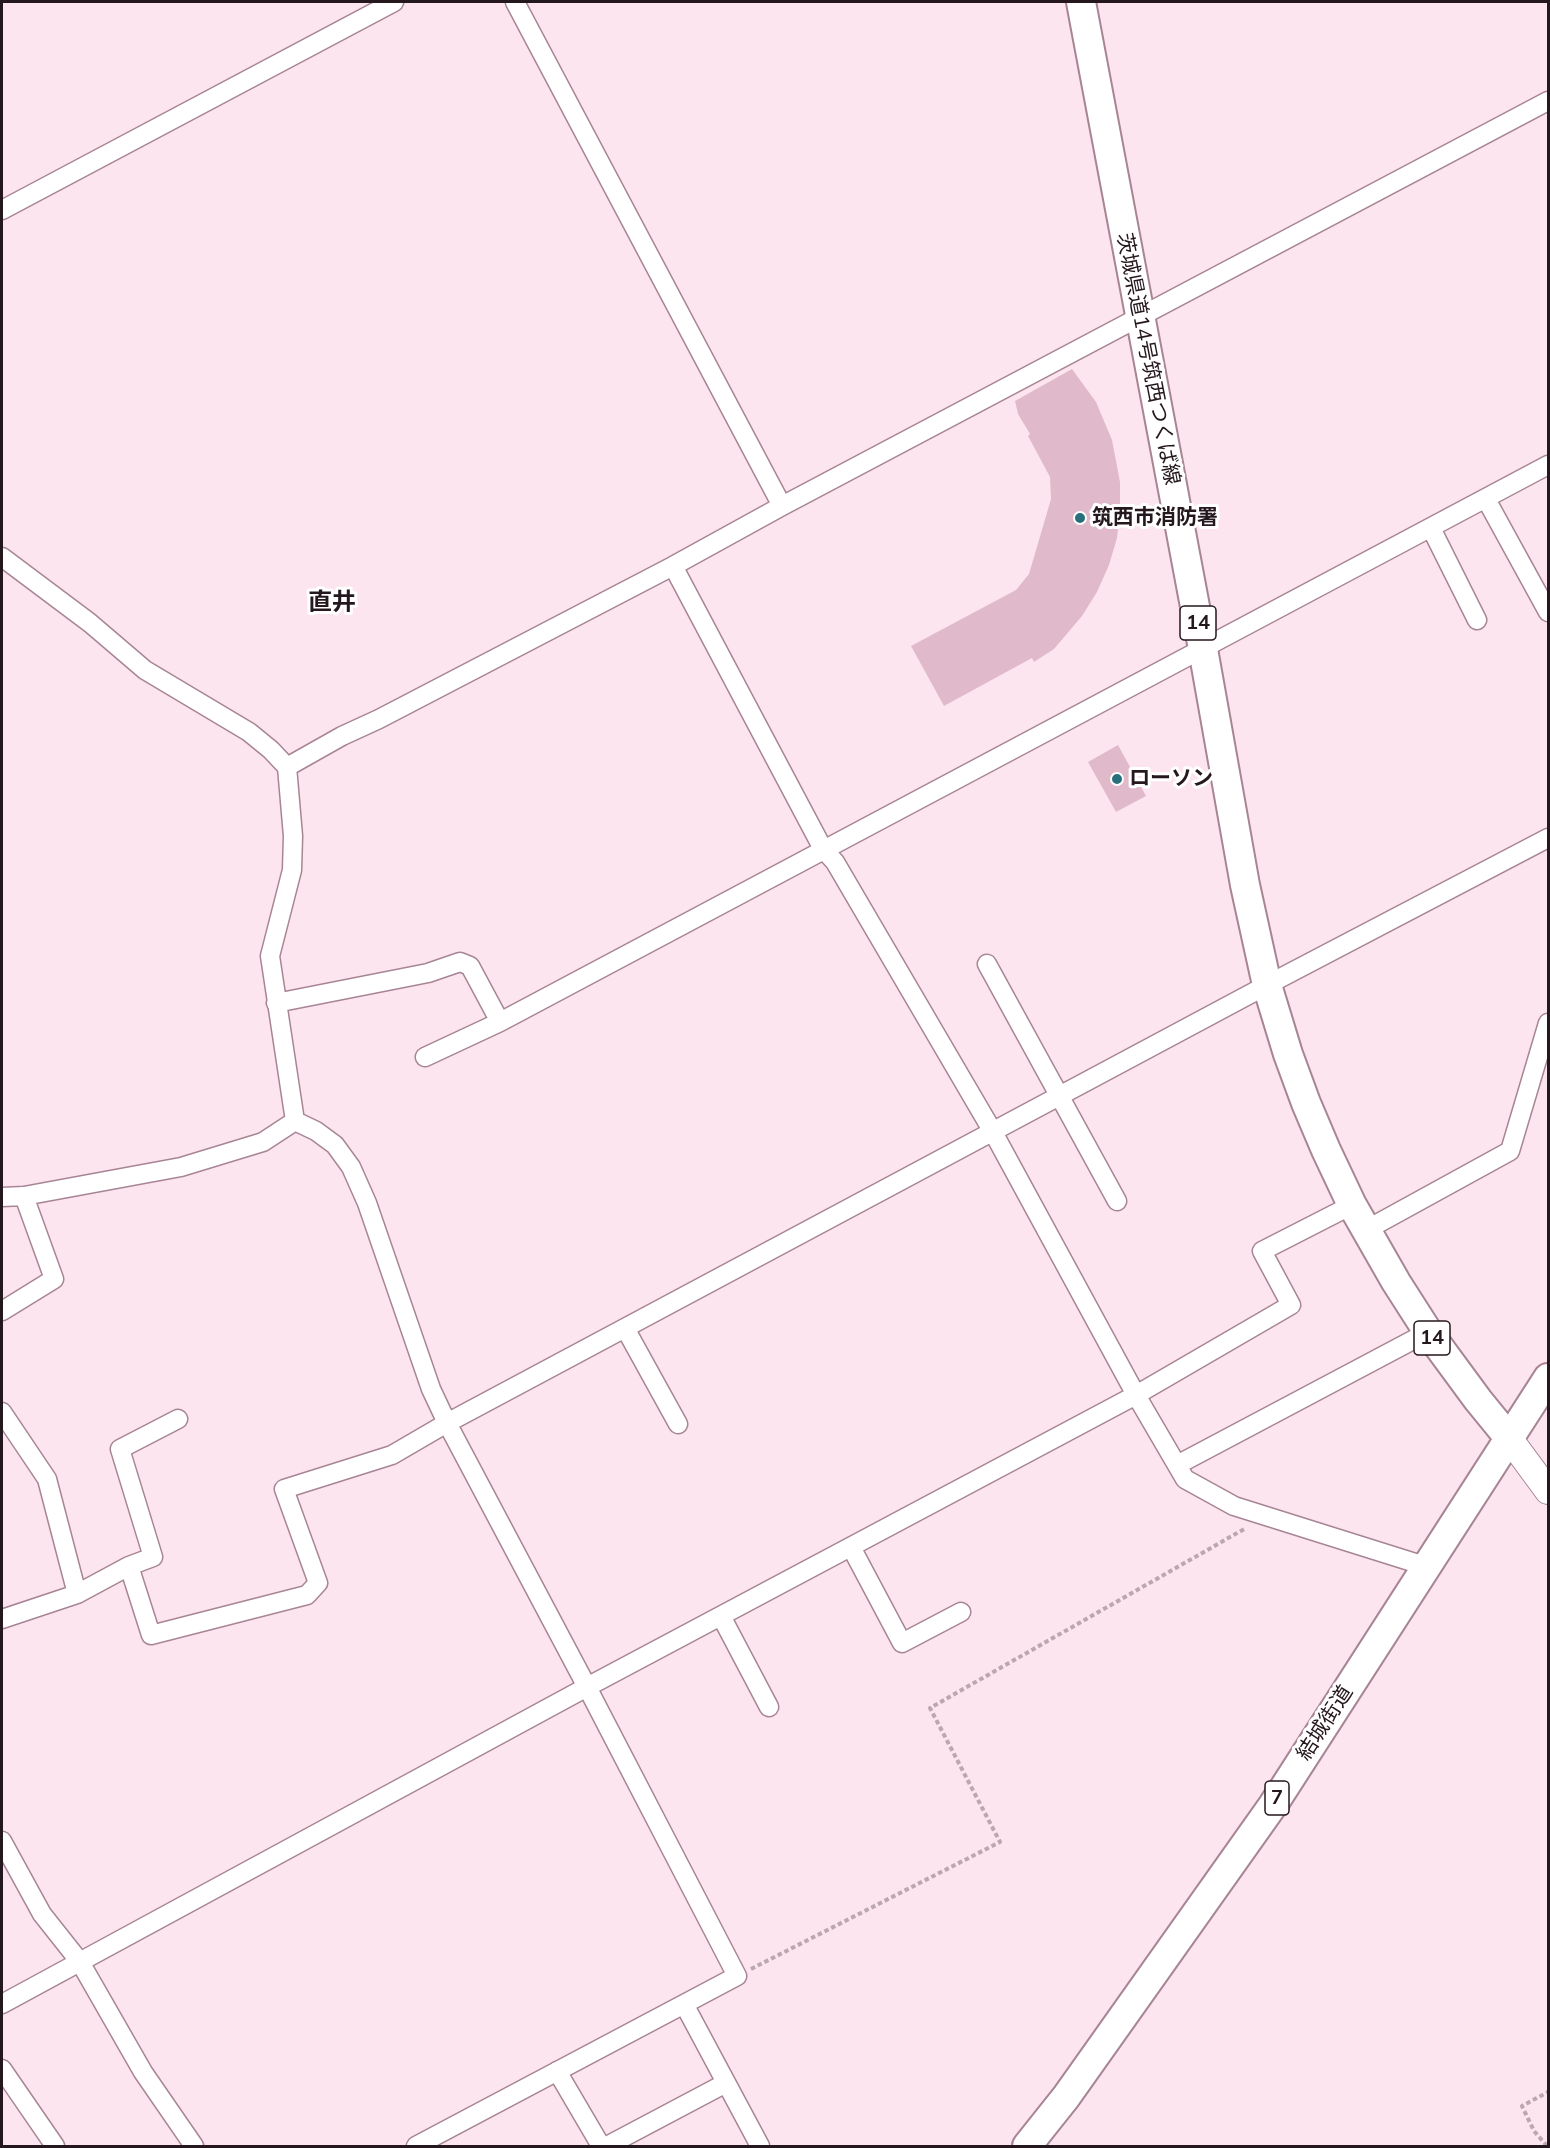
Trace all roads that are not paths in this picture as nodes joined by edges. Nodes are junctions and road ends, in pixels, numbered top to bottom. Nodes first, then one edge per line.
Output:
1 (394, 2) edge
2 (515, 2) edge
3 (1081, 2) edge
4 (1548, 101) edge
5 (2, 210) edge
6 (1141, 317) junction
7 (1548, 465) edge
8 (1486, 499) junction
9 (782, 506) junction
10 (1431, 528) junction
11 (2, 557) edge
12 (673, 566) junction
13 (1548, 612) edge
14 (1477, 620) dead end
15 (1203, 649) junction
16 (286, 767) junction
17 (1548, 838) edge
18 (823, 849) junction
19 (987, 964) dead end
20 (1267, 985) junction
21 (276, 1003) junction
22 (500, 1022) junction
23 (1548, 1023) edge
24 (425, 1057) dead end
25 (1060, 1096) junction
26 (295, 1121) junction
27 (993, 1132) junction
28 (24, 1196) junction
29 (2, 1197) edge
30 (1117, 1201) dead end
31 (1352, 1205) junction
32 (1366, 1230) junction
33 (2, 1311) edge
34 (625, 1328) junction
35 (1428, 1332) junction
36 (1548, 1378) edge
37 (1136, 1395) junction
38 (2, 1412) edge
39 (178, 1419) dead end
40 (447, 1423) junction
41 (678, 1424) dead end
42 (1509, 1438) junction
43 (1177, 1465) junction
44 (1548, 1491) edge
45 (851, 1547) junction
46 (129, 1566) junction
47 (1425, 1566) junction
48 (77, 1594) junction
49 (961, 1612) dead end
50 (721, 1616) junction
51 (2, 1619) edge
52 (587, 1687) junction
53 (769, 1707) dead end
54 (2, 1841) edge
55 (80, 1962) junction
56 (2, 2004) edge
57 (684, 2004) junction
58 (2, 2069) edge
59 (557, 2071) junction
60 (726, 2083) junction
61 (55, 2146) edge
62 (194, 2146) edge
63 (416, 2146) edge
64 (601, 2146) edge
65 (607, 2146) edge
66 (760, 2146) edge
67 (1027, 2146) edge

1 - 5 street
2 - 9 street
3 - 6 main road, 茨城県道14号筑西つくば線 / 14
4 - 6 street
6 - 9 street
6 - 15 main road, 茨城県道14号筑西つくば線 / 14
7 - 8 street
8 - 10 street
8 - 13 street
9 - 12 street
10 - 14 street
10 - 15 street
11 - 16 street
12 - 16 street
12 - 18 street
15 - 18 street
15 - 20 main road, 茨城県道14号筑西つくば線 / 14
16 - 21 street
17 - 20 street
18 - 22 street
18 - 27 street
19 - 25 street
20 - 25 street
20 - 31 main road, 茨城県道14号筑西つくば線 / 14
21 - 22 street
21 - 26 street
22 - 24 street
23 - 32 street
25 - 27 street
25 - 30 street
26 - 28 street
26 - 40 street
27 - 34 street
27 - 37 street
28 - 29 street
28 - 33 street
31 - 32 main road, 茨城県道14号筑西つくば線 / 14
31 - 37 street
32 - 35 main road, 茨城県道14号筑西つくば線 / 14
34 - 40 street
34 - 41 street
35 - 42 main road, 茨城県道14号筑西つくば線 / 14
35 - 43 street
36 - 42 main road, 結城街道 / 7
37 - 43 street
37 - 45 street
38 - 48 street
39 - 46 street
40 - 46 street
40 - 52 street
42 - 44 main road
42 - 47 main road, 結城街道 / 7
43 - 47 street
45 - 49 street
45 - 50 street
46 - 48 street
47 - 67 main road, 結城街道 / 7
48 - 51 street
50 - 52 street
50 - 53 street
52 - 55 street
52 - 57 street
54 - 55 street
55 - 56 street
55 - 62 street
57 - 59 street
57 - 60 street
58 - 61 street
59 - 63 street
59 - 64 street
60 - 65 street
60 - 66 street

